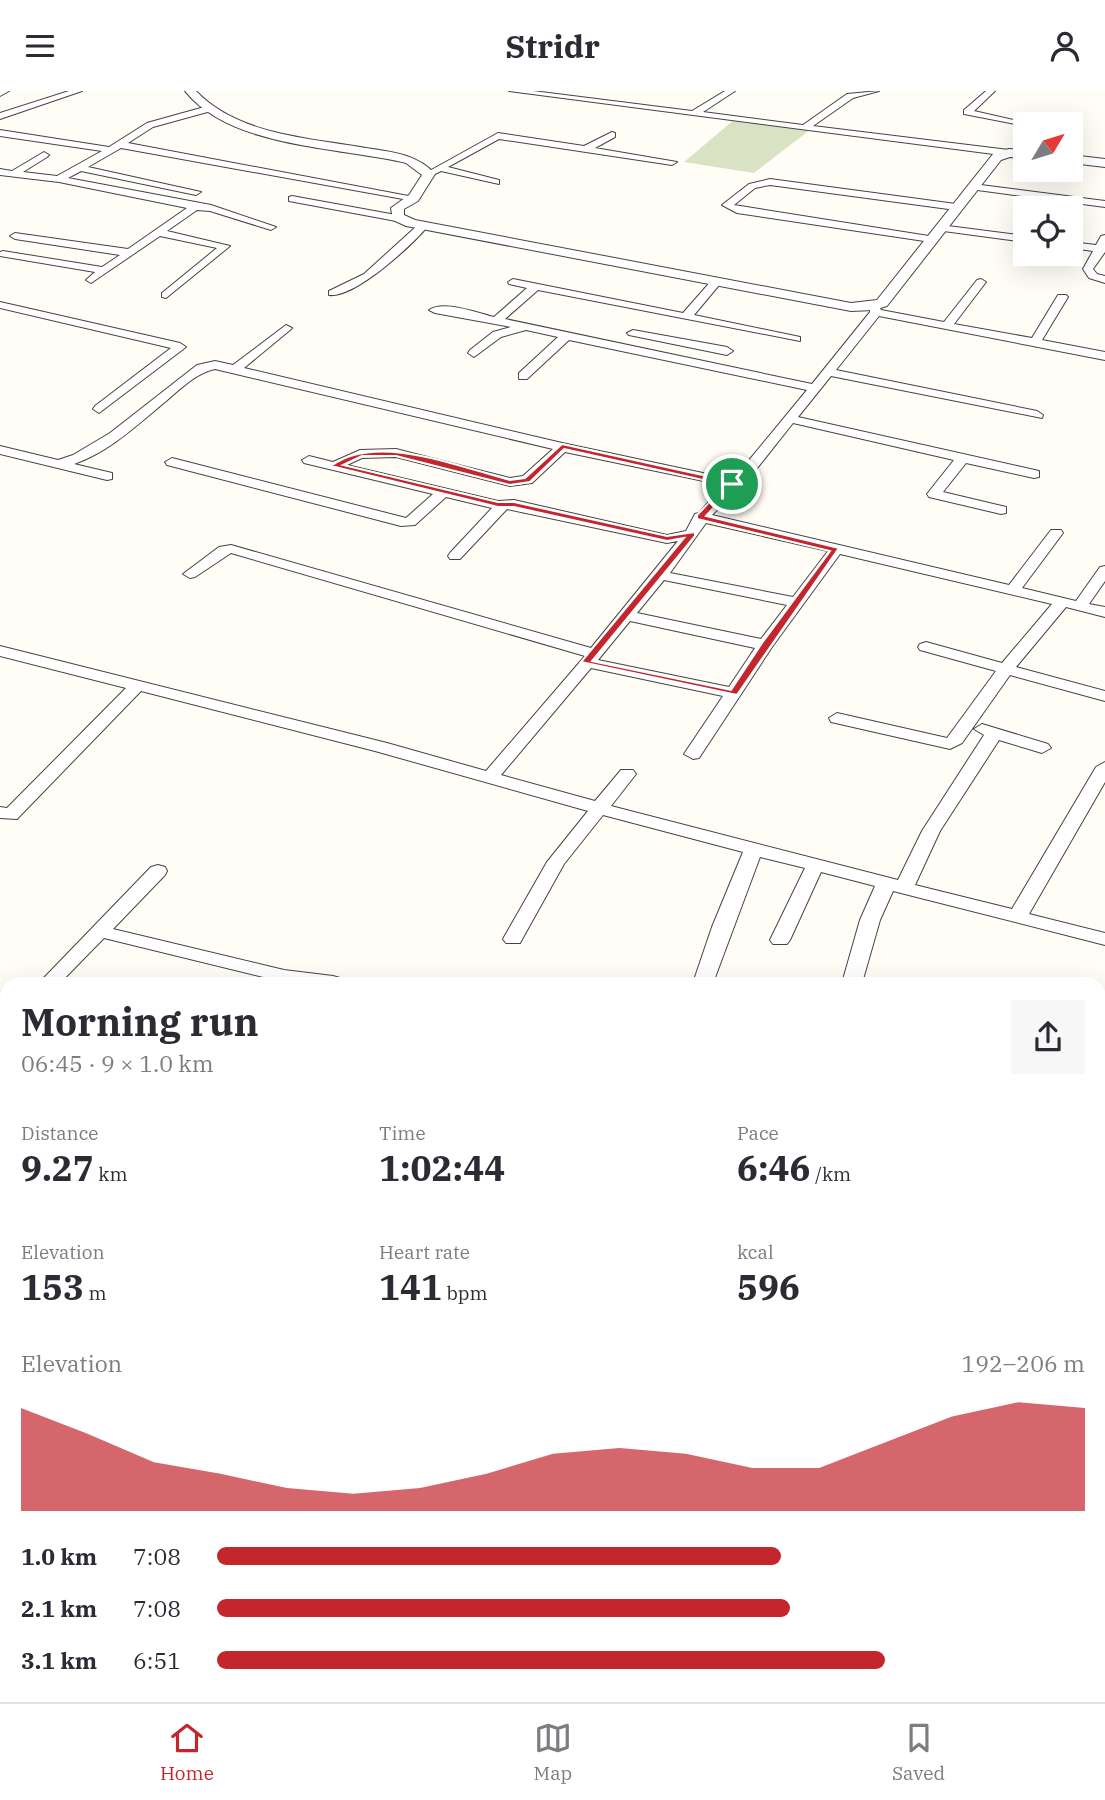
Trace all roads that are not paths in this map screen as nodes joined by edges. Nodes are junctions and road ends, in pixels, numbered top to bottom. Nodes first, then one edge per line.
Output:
1 (78, 91) edge
2 (190, 91) edge
3 (513, 91) edge
4 (602, 91) edge
5 (731, 91) edge
6 (875, 91) edge
7 (990, 91) edge
8 (586, 99) junction
9 (208, 109) junction
10 (695, 113) junction
11 (0, 116) edge
12 (1013, 121) edge
13 (805, 127) junction
14 (0, 133) edge
15 (612, 135) dead end
16 (122, 145) junction
17 (583, 149) junction
18 (111, 150) junction
19 (1013, 150) edge
20 (1013, 153) edge
21 (44, 155) dead end
22 (1083, 160) edge
23 (672, 162) dead end
24 (1105, 163) edge
25 (81, 168) junction
26 (434, 171) junction
27 (0, 172) edge
28 (16, 172) junction
29 (59, 179) junction
30 (496, 183) dead end
31 (973, 187) junction
32 (196, 192) dead end
33 (292, 198) dead end
34 (414, 198) junction
35 (1105, 204) edge
36 (195, 207) junction
37 (956, 207) junction
38 (407, 220) junction
39 (423, 226) junction
40 (271, 227) dead end
41 (159, 233) junction
42 (935, 233) junction
43 (15, 236) dead end
44 (1013, 238) edge
45 (33, 239) junction
46 (1083, 245) edge
47 (1103, 245) edge
48 (131, 253) junction
49 (1, 255) edge
50 (105, 271) junction
51 (91, 280) dead end
52 (1105, 280) edge
53 (513, 282) dead end
54 (716, 282) junction
55 (981, 282) dead end
56 (536, 286) junction
57 (333, 293) dead end
58 (166, 295) dead end
59 (1062, 297) dead end
60 (0, 305) edge
61 (875, 309) junction
62 (435, 310) dead end
63 (682, 316) junction
64 (497, 320) junction
65 (946, 326) junction
66 (526, 327) junction
67 (286, 328) dead end
68 (633, 333) dead end
69 (566, 336) junction
70 (655, 337) junction
71 (796, 339) dead end
72 (1035, 343) junction
73 (727, 351) dead end
74 (474, 353) dead end
75 (1105, 356) edge
76 (234, 369) junction
77 (830, 372) junction
78 (523, 376) dead end
79 (815, 388) junction
80 (99, 409) dead end
81 (1037, 415) dead end
82 (790, 419) junction
83 (562, 447) junction
84 (0, 450) edge
85 (964, 457) junction
86 (309, 460) dead end
87 (172, 462) dead end
88 (60, 464) junction
89 (335, 466) junction
90 (1034, 474) dead end
91 (107, 476) dead end
92 (732, 484) junction
93 (443, 492) junction
94 (502, 506) junction
95 (1000, 510) dead end
96 (700, 517) junction
97 (1056, 533) dead end
98 (692, 534) junction
99 (836, 550) junction
100 (455, 556) dead end
101 (1105, 570) edge
102 (190, 574) dead end
103 (660, 575) junction
104 (1011, 592) junction
105 (797, 602) junction
106 (1061, 603) junction
107 (1080, 606) junction
108 (1105, 612) edge
109 (627, 616) junction
110 (765, 645) junction
111 (926, 647) dead end
112 (0, 651) edge
113 (589, 658) junction
114 (1006, 669) junction
115 (136, 688) junction
116 (734, 693) junction
117 (1105, 696) edge
118 (837, 718) dead end
119 (964, 725) junction
120 (995, 732) junction
121 (1042, 748) dead end
122 (693, 754) dead end
123 (1105, 767) edge
124 (626, 774) dead end
125 (489, 779) junction
126 (600, 808) junction
127 (0, 812) edge
128 (754, 849) junction
129 (816, 864) junction
130 (158, 871) dead end
131 (895, 886) junction
132 (1018, 916) junction
133 (98, 931) junction
134 (513, 939) dead end
135 (1105, 939) edge
136 (780, 940) dead end
137 (55, 977) edge
138 (291, 977) edge
139 (705, 977) edge
140 (854, 977) edge

1 - 11 street
2 - 9 street
3 - 8 street
4 - 8 street
5 - 10 street
6 - 13 street
7 - 12 street
8 - 10 street
9 - 16 street
9 - 26 street
10 - 13 street
13 - 19 street
14 - 18 street
15 - 17 street
16 - 18 street
16 - 34 street
17 - 23 street
17 - 26 street
18 - 25 street
20 - 31 street
21 - 28 street
22 - 24 street
25 - 29 street
25 - 32 street
26 - 30 street
26 - 34 street
27 - 28 street
28 - 29 street
29 - 36 street
31 - 35 street
31 - 37 street
33 - 38 street
34 - 38 street
36 - 40 street
36 - 41 street
37 - 42 street
37 - 42 street
38 - 39 street
39 - 54 street
39 - 57 street
41 - 48 street
41 - 58 street
42 - 44 street
42 - 61 street
43 - 45 street
45 - 48 street
45 - 49 street
46 - 47 street
47 - 52 street
48 - 50 street
49 - 50 street
50 - 51 street
53 - 56 street
54 - 61 street
54 - 63 street
55 - 65 street
56 - 63 street
56 - 64 street
59 - 72 street
60 - 80 street
61 - 65 street
61 - 77 street
62 - 64 street
63 - 70 street
63 - 71 street
64 - 66 street
65 - 72 street
66 - 69 street
66 - 74 street
67 - 76 street
68 - 70 street
69 - 78 street
69 - 79 street
70 - 73 street
72 - 75 street
76 - 83 street
76 - 88 street
77 - 79 street
77 - 81 street
79 - 82 street
82 - 85 street
82 - 92 street
83 - 89 street
83 - 92 street
84 - 88 street
85 - 90 street
85 - 95 street
86 - 89 street
87 - 93 street
88 - 91 street
89 - 93 street
92 - 96 street
93 - 94 street
94 - 98 street
94 - 100 street
96 - 98 street
96 - 99 street
97 - 104 street
98 - 103 street
99 - 104 street
99 - 105 street
101 - 107 street
102 - 113 street
103 - 105 street
103 - 109 street
104 - 106 street
105 - 110 street
106 - 107 street
106 - 114 street
107 - 108 street
109 - 110 street
109 - 113 street
110 - 116 street
111 - 114 street
112 - 115 street
113 - 116 street
113 - 125 street
114 - 117 street
114 - 119 street
115 - 125 street
115 - 127 street
116 - 122 street
118 - 119 street
119 - 120 street
120 - 121 street
120 - 131 street
123 - 132 street
124 - 126 street
125 - 126 street
126 - 128 street
126 - 134 street
128 - 129 street
128 - 139 street
129 - 131 street
129 - 136 street
130 - 133 street
131 - 132 street
131 - 140 street
132 - 135 street
133 - 137 street
133 - 138 street

